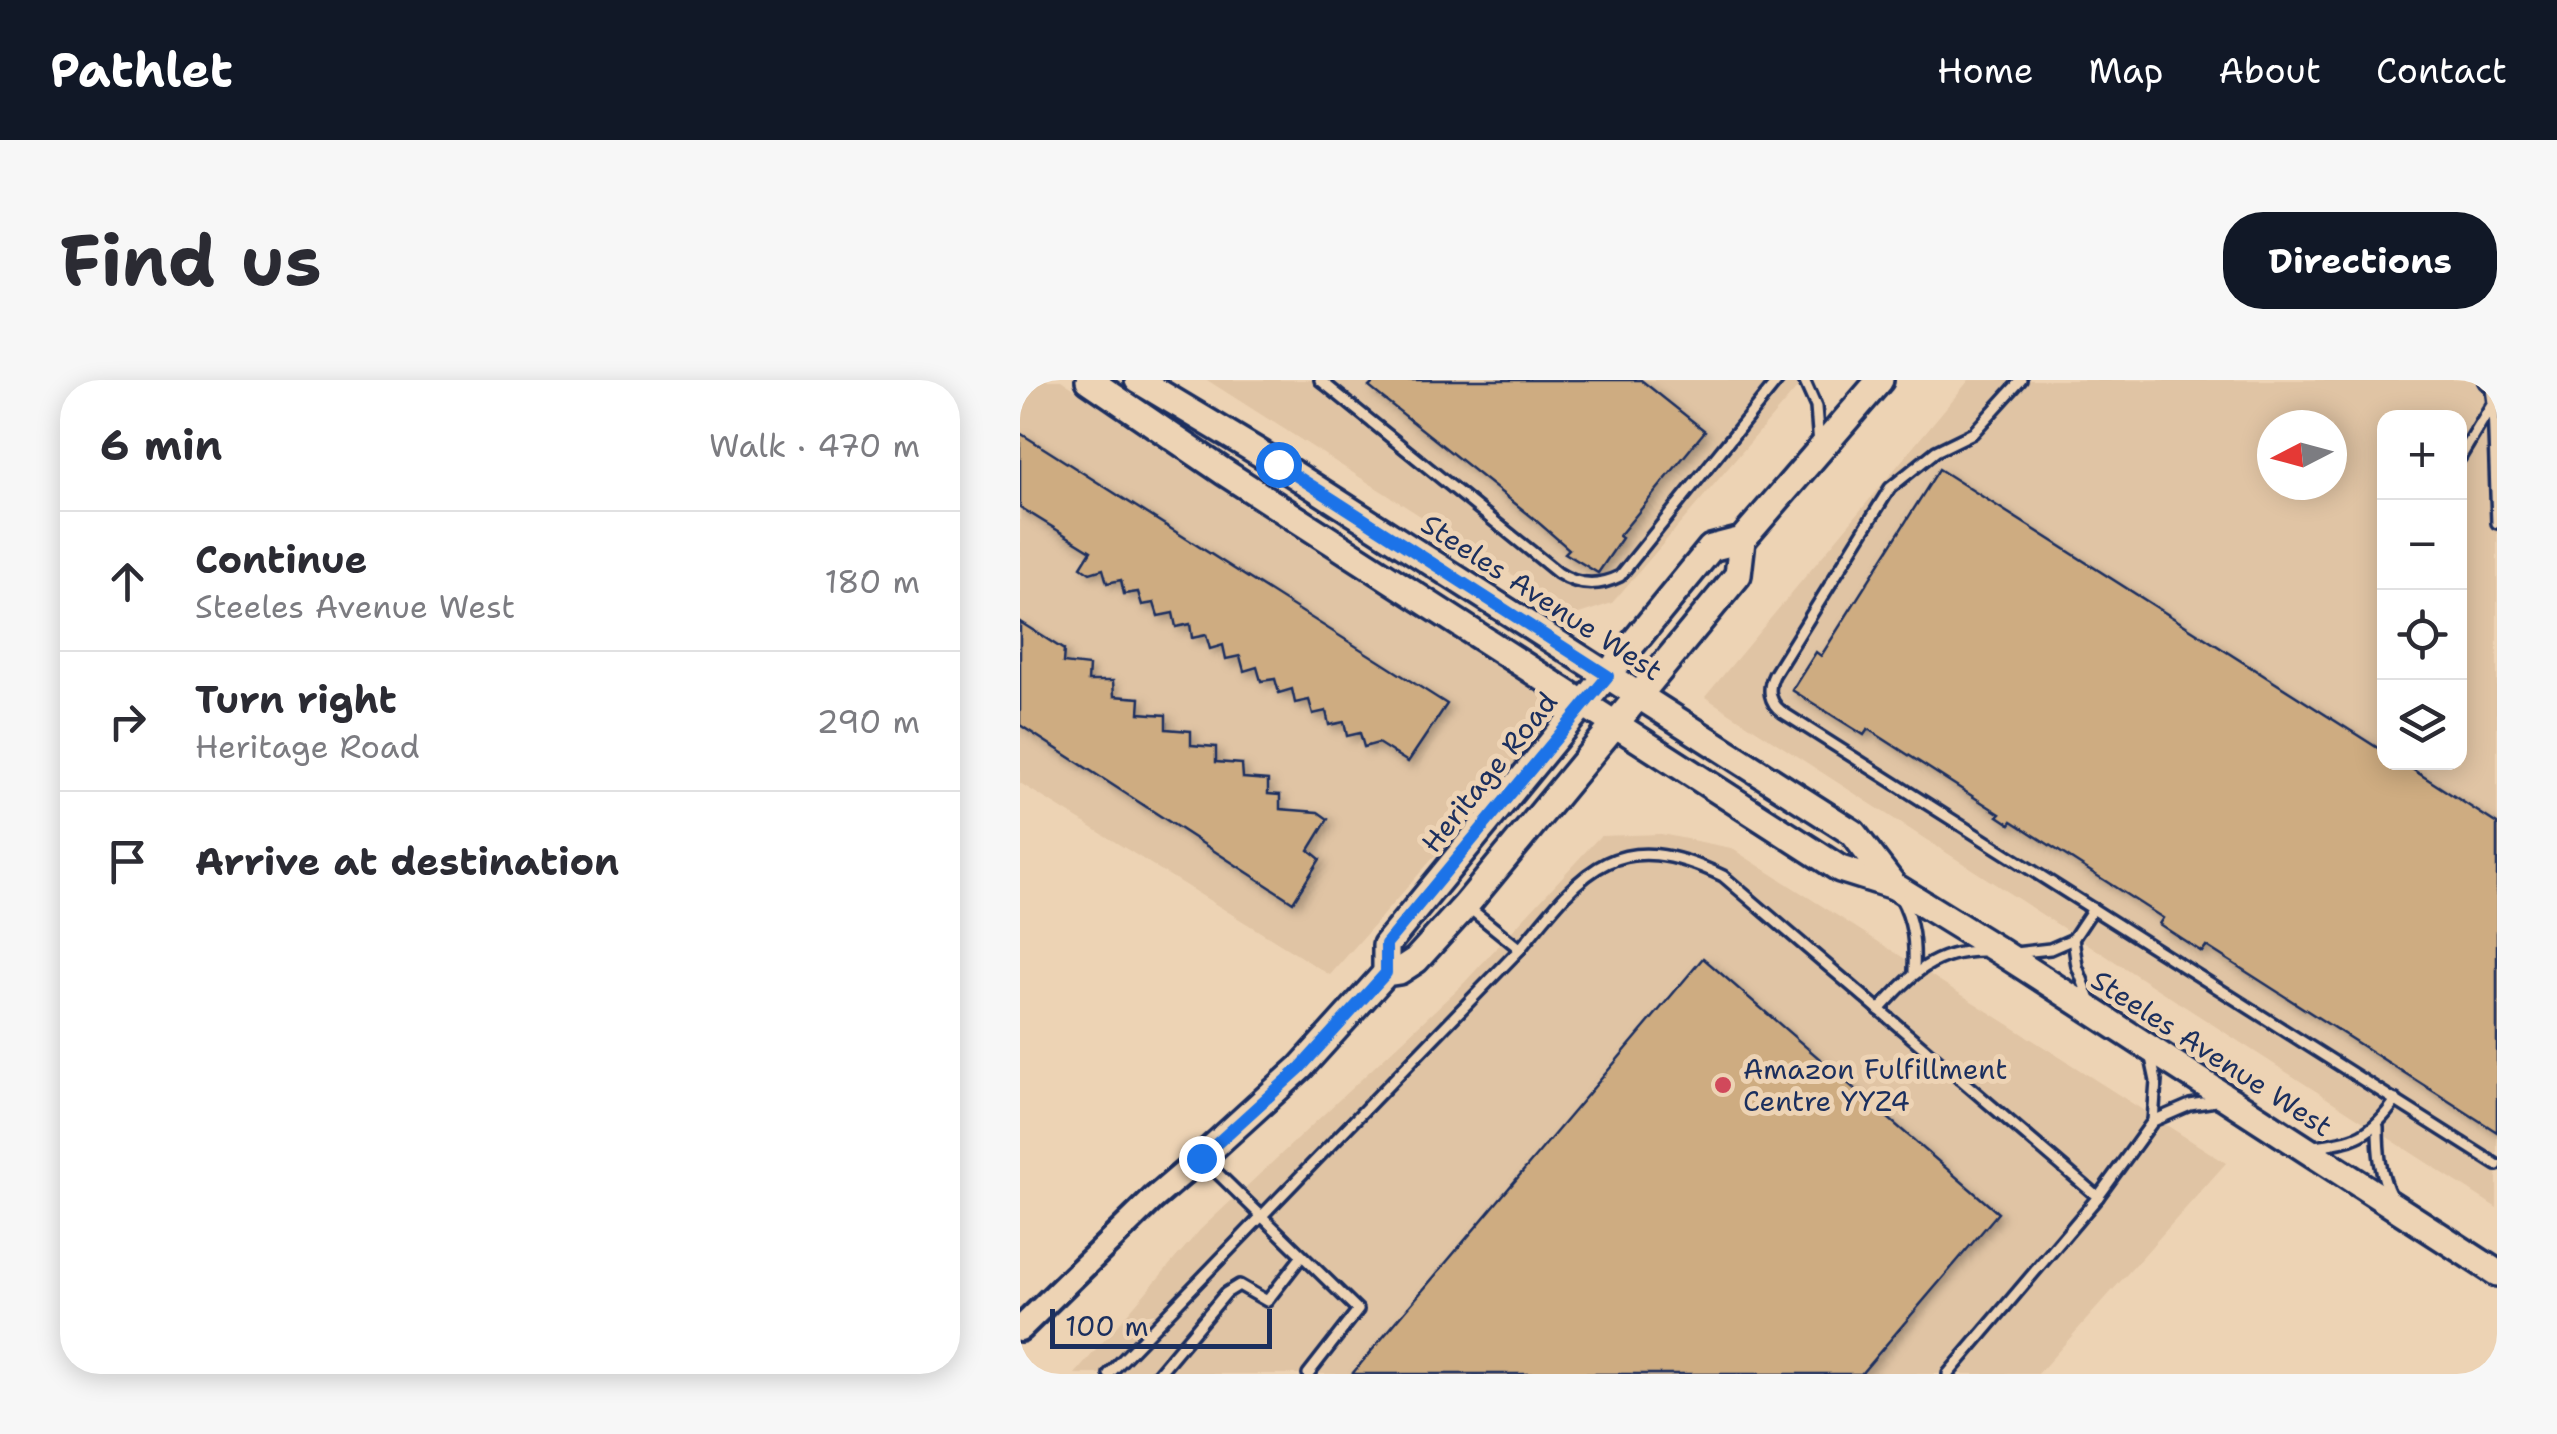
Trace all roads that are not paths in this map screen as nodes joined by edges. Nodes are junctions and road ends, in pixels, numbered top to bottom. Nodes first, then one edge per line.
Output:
1 (1089, 380) edge
2 (1138, 380) edge
3 (1320, 380) edge
4 (1778, 380) edge
5 (1804, 380) edge
6 (1880, 380) edge
7 (2021, 380) edge
8 (2492, 380) edge
9 (2493, 403) junction
10 (2467, 446) edge
11 (1819, 450) junction
12 (2497, 524) edge
13 (1742, 540) junction
14 (1608, 676) junction
15 (1639, 695) junction
16 (1585, 703) junction
17 (1616, 724) junction
18 (1894, 886) junction
19 (1466, 906) junction
20 (2092, 909) junction
21 (2074, 939) junction
22 (1520, 949) junction
23 (2001, 952) junction
24 (1914, 972) junction
25 (1386, 973) junction
26 (1878, 1010) junction
27 (2099, 1015) junction
28 (2149, 1047) junction
29 (2228, 1099) junction
30 (2396, 1100) junction
31 (2153, 1121) junction
32 (2378, 1127) junction
33 (2304, 1147) junction
34 (1201, 1158) junction
35 (2497, 1165) edge
36 (2098, 1197) junction
37 (2397, 1207) junction
38 (1263, 1218) junction
39 (1302, 1256) junction
40 (2497, 1272) edge
41 (1020, 1329) edge
42 (1108, 1374) edge
43 (1158, 1374) edge
44 (1308, 1374) edge
45 (1948, 1374) edge

1 - 16 main road, Steeles Avenue West
2 - 14 main road, Steeles Avenue West
3 - 4 lane
5 - 11 lane
6 - 11 main road, Heritage Road
7 - 20 lane
8 - 9 lane
9 - 10 lane
9 - 12 lane
11 - 13 main road, Heritage Road
13 - 14 main road, Heritage Road
13 - 15 main road, Heritage Road
14 - 15 main road, Steeles Avenue West
14 - 16 main road, Heritage Road
15 - 17 main road, Heritage Road
15 - 18 main road, Steeles Avenue West
16 - 17 main road, Steeles Avenue West
16 - 25 main road, Heritage Road
17 - 18 main road, Steeles Avenue West
17 - 19 main road, Heritage Road
18 - 23 main road, Steeles Avenue West
18 - 24 lane
19 - 22 lane
19 - 25 main road, Heritage Road
20 - 21 lane
20 - 30 lane
21 - 23 lane
21 - 27 lane
22 - 26 lane
22 - 38 lane
23 - 24 lane
23 - 27 main road, Steeles Avenue West
24 - 26 lane
25 - 34 main road, Heritage Road
26 - 36 lane
27 - 28 main road, Steeles Avenue West
28 - 29 main road, Steeles Avenue West
28 - 31 lane
29 - 31 lane
29 - 33 main road, Steeles Avenue West
30 - 32 lane
30 - 35 lane
31 - 36 lane
32 - 33 lane
32 - 37 lane
33 - 37 main road, Steeles Avenue West
34 - 38 lane
34 - 41 street, Heritage Road
36 - 45 lane
37 - 40 main road, Steeles Avenue West
38 - 39 lane
38 - 42 lane
39 - 43 lane
39 - 44 lane

